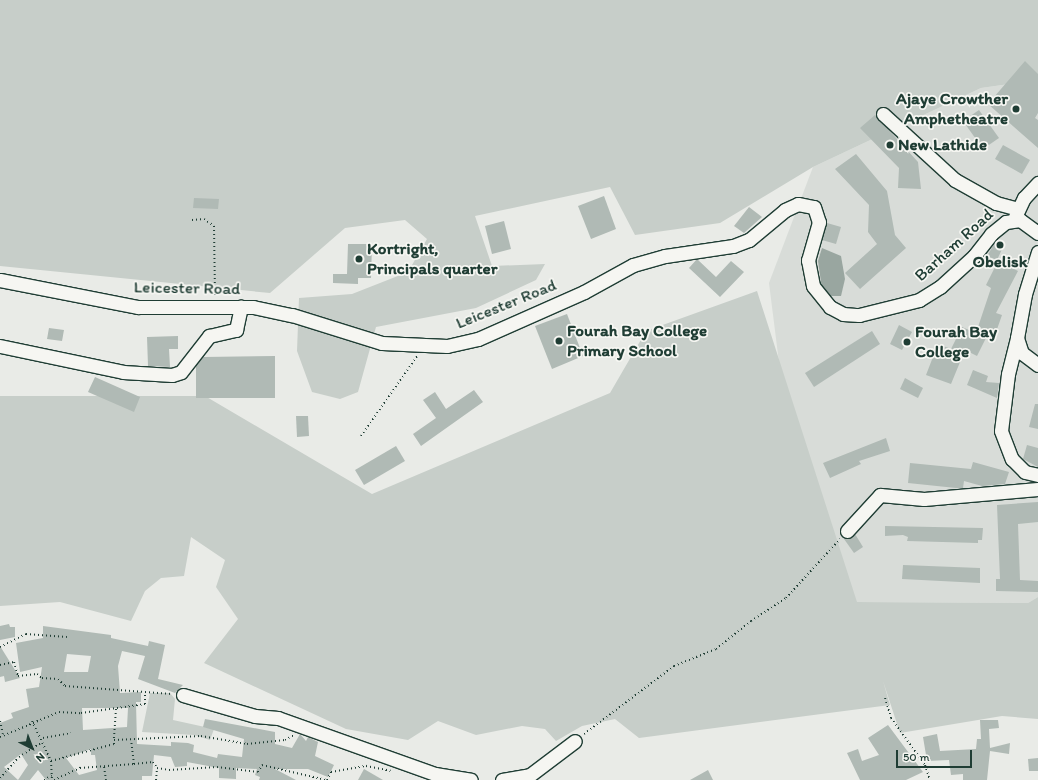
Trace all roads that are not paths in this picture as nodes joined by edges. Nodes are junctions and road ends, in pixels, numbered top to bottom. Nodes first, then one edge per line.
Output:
1 (883, 114) dead end
2 (1038, 183) edge
3 (1017, 214) junction
4 (1038, 233) edge
5 (1038, 252) edge
6 (0, 280) edge
7 (241, 306) junction
8 (843, 314) joint
9 (1017, 338) junction
10 (0, 346) edge
11 (1038, 365) edge
12 (1038, 475) edge
13 (1037, 490) edge
14 (847, 531) road end
15 (183, 696) road end
16 (575, 741) road end
17 (470, 780) edge
18 (502, 780) edge

1 - 3 street
2 - 3 street
3 - 4 street, Barham Road
3 - 8 street, Barham Road
5 - 9 street
6 - 7 street, Leicester Road
7 - 8 street, Leicester Road
7 - 10 street
9 - 11 street
9 - 12 street
13 - 14 street
15 - 17 street
16 - 18 street

